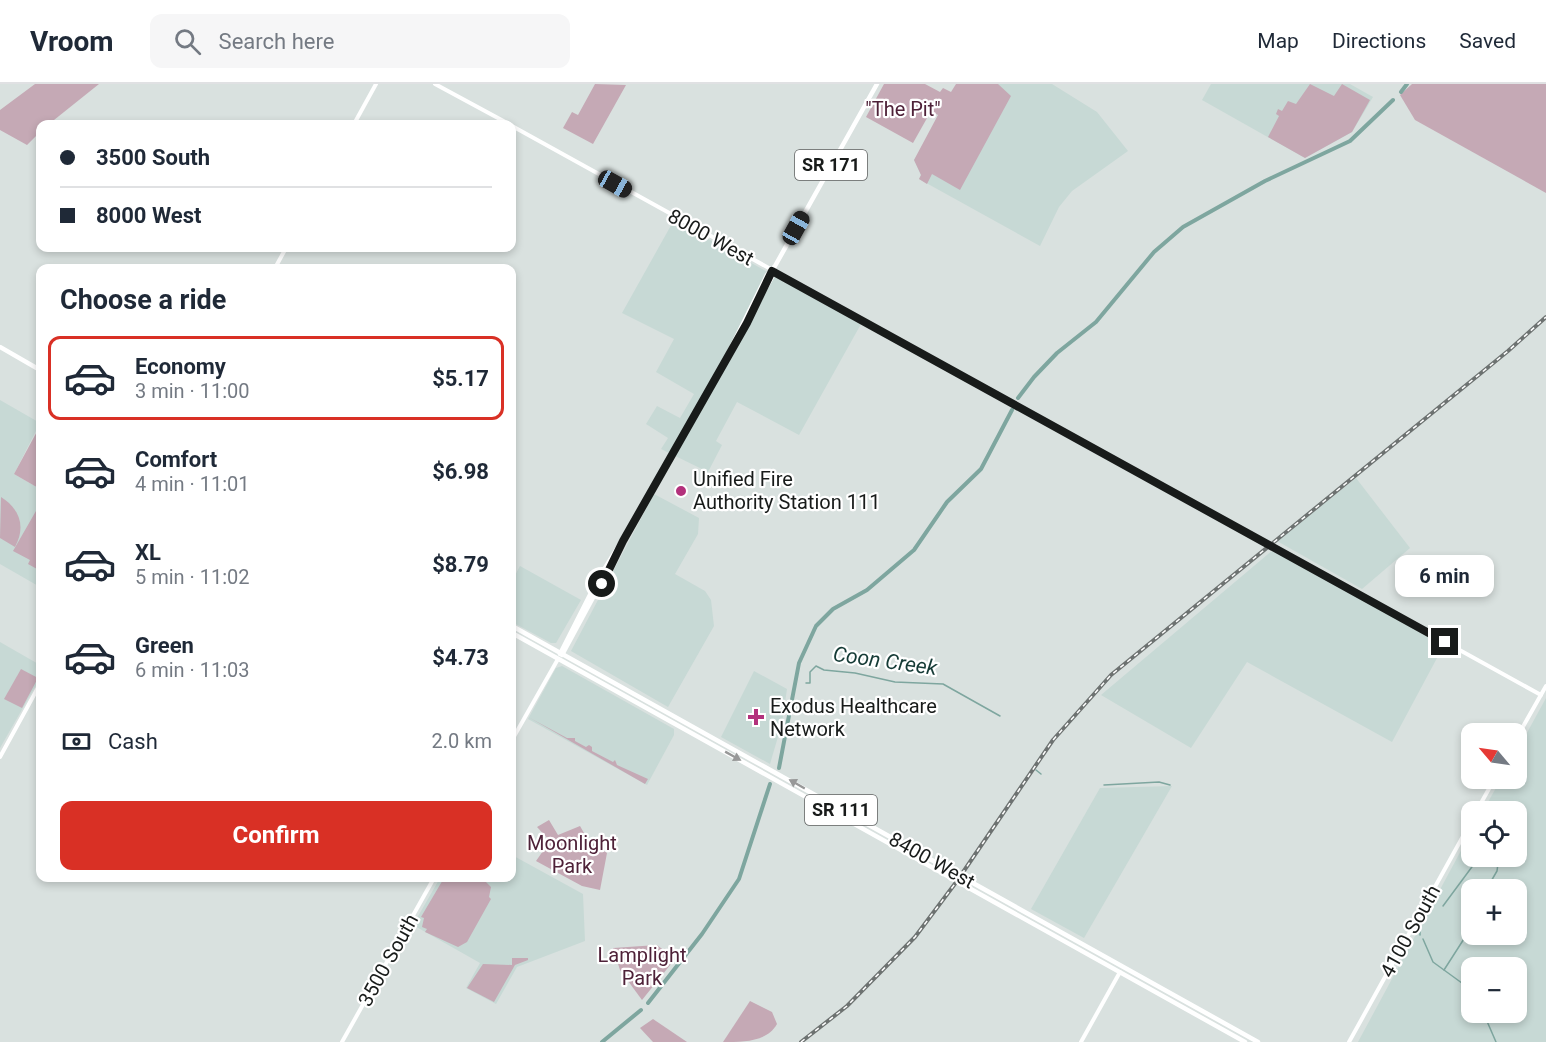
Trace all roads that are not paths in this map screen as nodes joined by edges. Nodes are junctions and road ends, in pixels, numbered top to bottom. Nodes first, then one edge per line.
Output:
1 (376, 84) edge
2 (435, 84) edge
3 (876, 84) edge
4 (356, 120) edge
5 (501, 120) edge
6 (516, 128) edge
7 (772, 271) junction
8 (0, 348) edge
9 (36, 368) edge
10 (516, 628) edge
11 (516, 635) edge
12 (561, 653) junction
13 (558, 659) junction
14 (1546, 686) edge
15 (36, 691) edge
16 (1541, 695) junction
17 (1525, 723) edge
18 (516, 733) edge
19 (0, 756) edge
20 (1461, 840) edge
21 (432, 882) edge
22 (1121, 970) junction
23 (342, 1042) edge
24 (1082, 1042) edge
25 (1245, 1042) edge
26 (1258, 1042) edge
27 (1349, 1042) edge

1 - 4 street
2 - 5 street, 8000 West
3 - 7 main road, SR 171
6 - 7 street, 8000 West
7 - 12 main road, SR 171
7 - 16 street, 8000 West
8 - 9 main road
10 - 12 main road, 8400 West / SR 111
11 - 13 main road, 8400 West / SR 111
12 - 13 main road, SR 171
22 -> 12 main road, 8400 West / SR 111
13 - 18 street
13 -> 22 main road, 8400 West / SR 111
14 - 16 street
15 - 19 street
16 - 17 street
20 - 27 street, 4100 South
21 - 23 street, 3500 South
22 - 24 street
22 - 25 main road, 8400 West / SR 111
22 - 26 main road, 8400 West / SR 111

